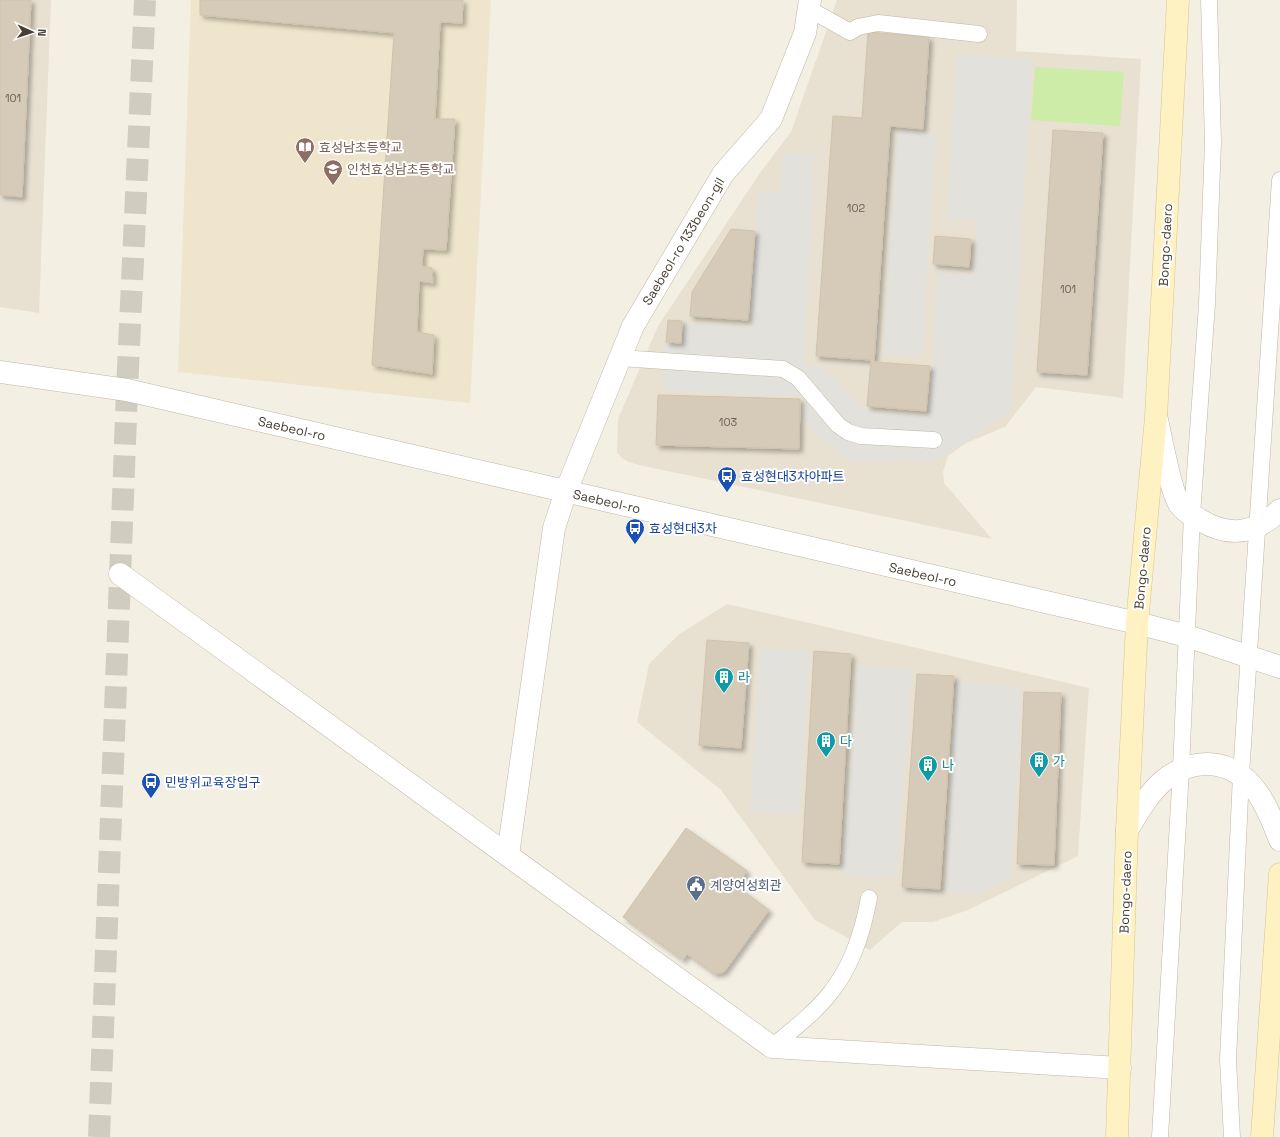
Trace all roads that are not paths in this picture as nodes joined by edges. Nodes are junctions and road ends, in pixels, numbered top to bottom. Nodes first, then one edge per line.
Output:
1 (1178, 0) edge
2 (1209, 0) edge
3 (809, 5) edge
4 (979, 34) dead end
5 (1280, 180) edge
6 (620, 358) junction
7 (0, 372) edge
8 (1156, 417) junction
9 (934, 440) dead end
10 (566, 491) junction
11 (1280, 510) edge
12 (1192, 515) junction
13 (1257, 527) junction
14 (120, 574) dead end
15 (1137, 624) junction
16 (1187, 636) junction
17 (1249, 658) junction
18 (1280, 667) edge
19 (1181, 769) junction
20 (1241, 775) junction
21 (1127, 830) junction
22 (1280, 840) edge
23 (508, 855) junction
24 (1280, 874) edge
25 (868, 898) dead end
26 (772, 1047) junction
27 (1120, 1068) junction
28 (1117, 1137) edge
29 (1160, 1137) edge
30 (1232, 1137) edge
31 (1262, 1137) edge

1 - 8 main road, Bongo-daero
2 - 12 lane
3 - 4 lane
3 - 6 street, Saebeol-ro 133beon-gil
5 - 13 lane
6 - 9 lane
6 - 10 street, Saebeol-ro 133beon-gil
7 - 10 street, Saebeol-ro
8 - 12 street
8 - 15 main road, Bongo-daero
10 - 15 street, Saebeol-ro
10 - 23 street, Saebeol-ro 133beon-gil
11 - 13 street
12 - 13 street
12 - 16 lane
13 - 17 lane
14 - 23 street
15 - 16 street, Saebeol-ro
15 - 21 main road, Bongo-daero
16 - 17 street, Saebeol-ro
16 - 19 lane
17 - 18 street, Saebeol-ro
17 - 20 lane
19 - 20 street
19 - 21 street
19 - 29 lane
20 - 22 street
20 - 30 lane
21 - 27 main road, Bongo-daero
23 - 26 street
24 - 31 main road
25 - 26 lane
26 - 27 street
27 - 28 main road, Bongo-daero

